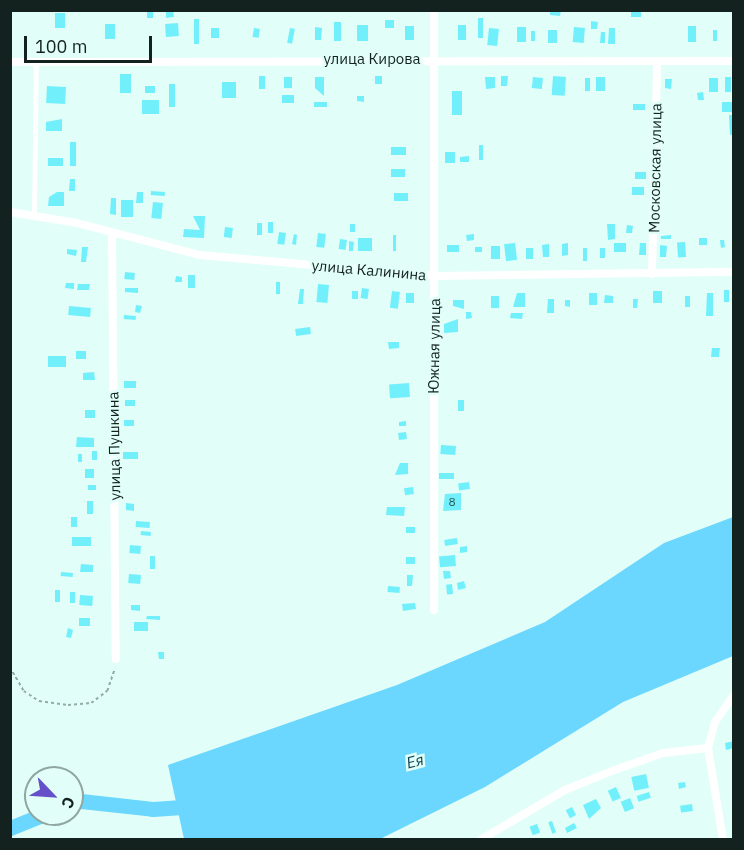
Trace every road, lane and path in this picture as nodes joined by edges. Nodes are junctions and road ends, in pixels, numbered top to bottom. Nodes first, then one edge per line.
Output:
1 (434, 10) edge
2 (432, 59) junction
3 (10, 62) edge
4 (36, 62) junction
5 (657, 62) junction
6 (734, 62) edge
7 (10, 212) edge
8 (34, 216) junction
9 (112, 233) junction
10 (734, 272) edge
11 (652, 274) junction
12 (435, 276) junction
13 (434, 610) dead end
14 (116, 659) joint
15 (10, 667) edge
16 (734, 695) edge
17 (708, 748) junction
18 (480, 840) edge
19 (723, 840) edge

1 - 2 street, Южная улица
2 - 4 street, улица Кирова
2 - 5 street, улица Кирова
2 - 12 street, Южная улица
3 - 4 street, улица Кирова
4 - 8 lane
5 - 6 street, улица Кирова
5 - 11 street, Московская улица
7 - 8 street, улица Калинина
8 - 9 street, улица Калинина
9 - 12 street, улица Калинина
9 - 14 street, улица Пушкина
10 - 11 street, улица Калинина
11 - 12 street, улица Калинина
12 - 13 street, Южная улица
14 - 15 path
16 - 17 street
17 - 18 street
17 - 19 street

